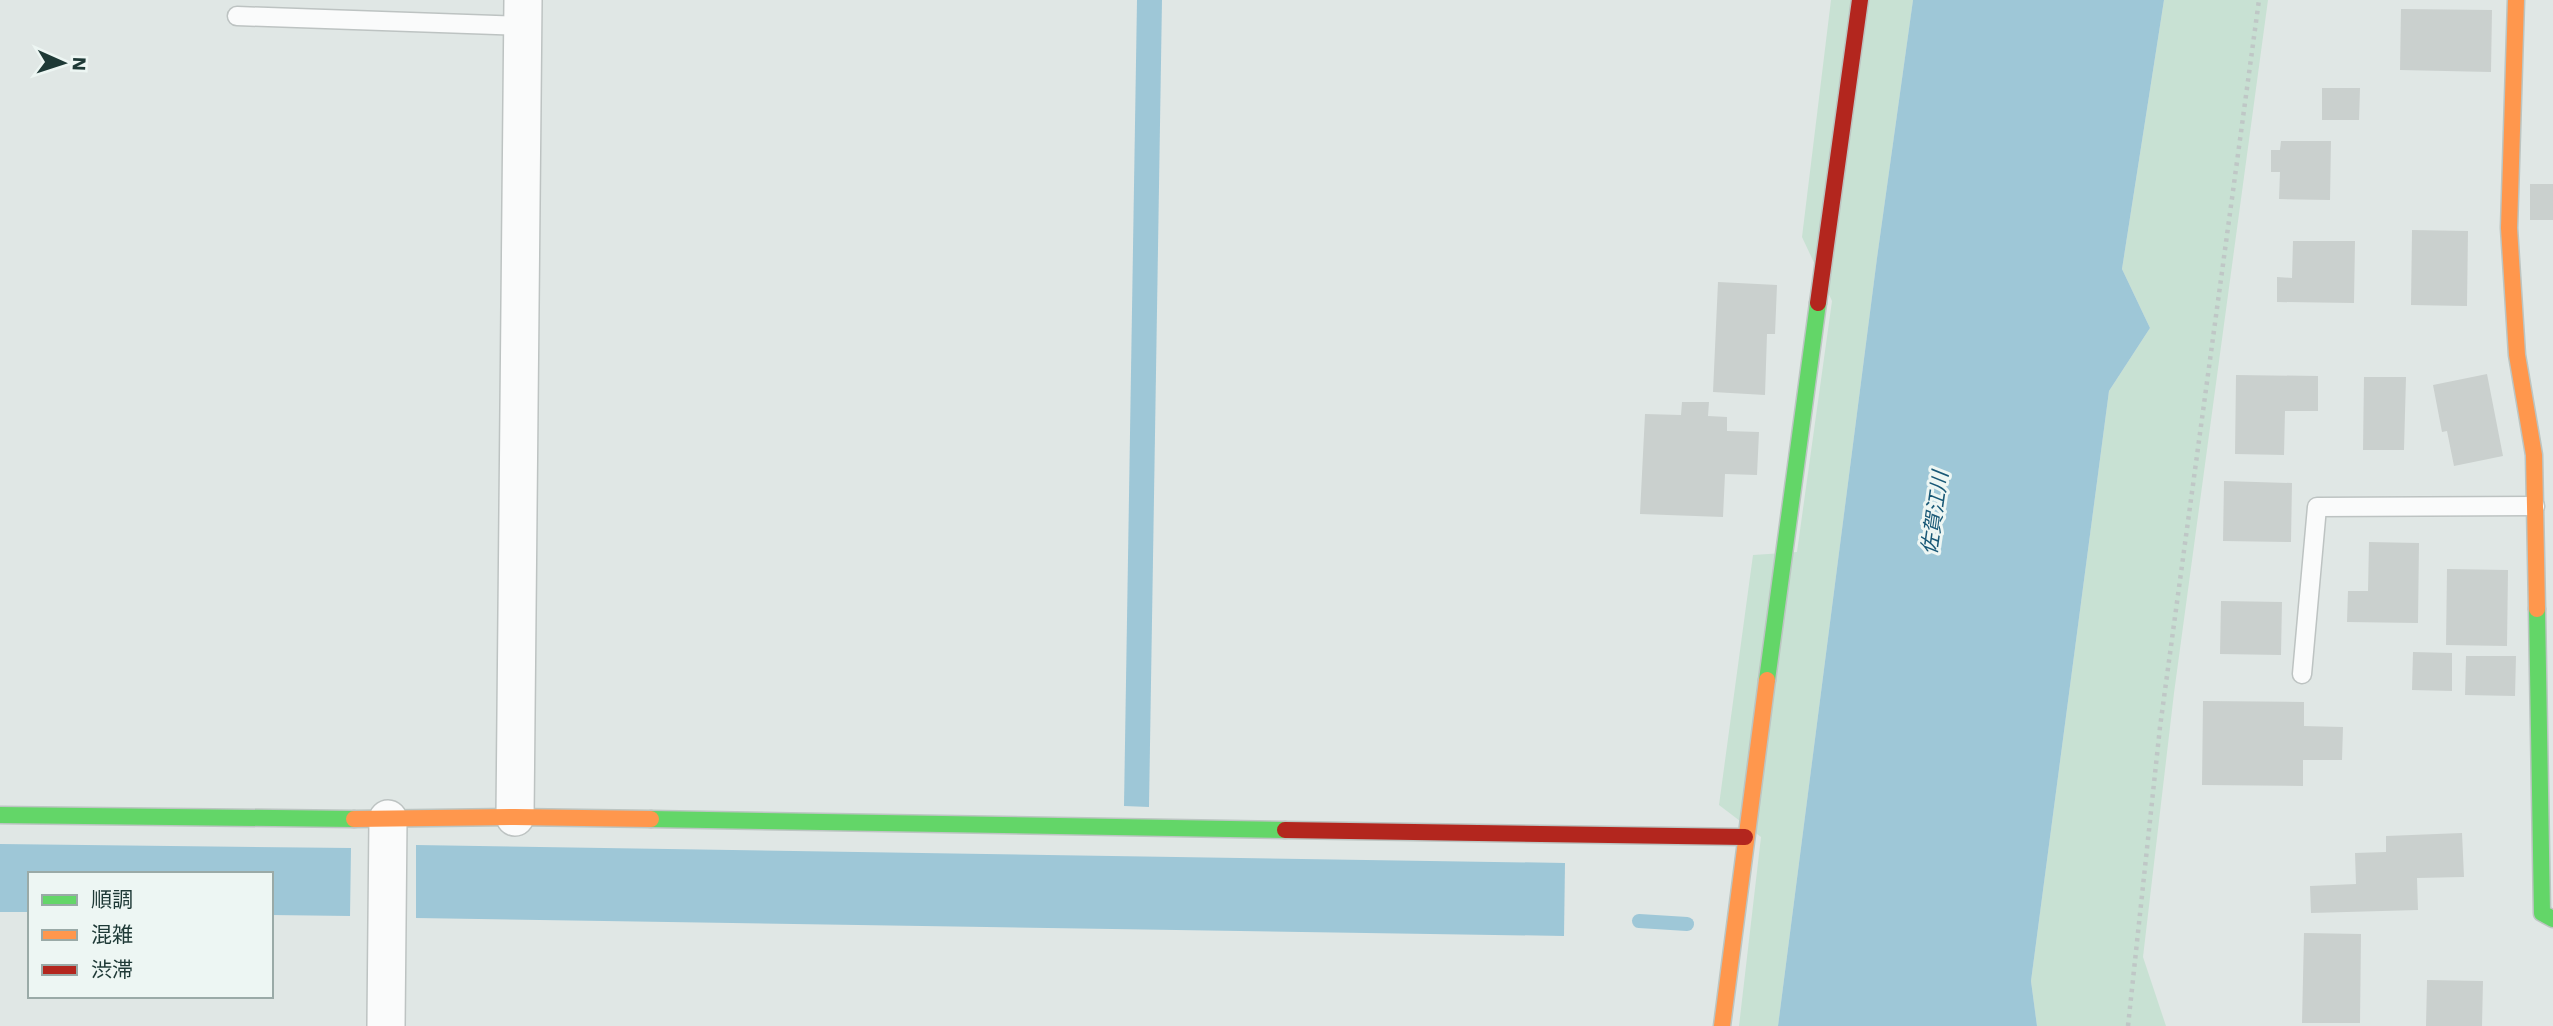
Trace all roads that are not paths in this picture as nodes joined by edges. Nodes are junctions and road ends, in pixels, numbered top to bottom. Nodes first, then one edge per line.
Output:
1 (1860, 0) edge
2 (2515, 0) edge
3 (523, 13) edge
4 (237, 16) dead end
5 (2535, 506) junction
6 (2544, 540) edge
7 (2302, 674) dead end
8 (0, 815) edge
9 (515, 817) junction
10 (388, 819) junction
11 (1745, 837) junction
12 (2553, 919) edge
13 (386, 1026) edge
14 (1722, 1026) edge

1 - 11 street
2 - 5 street
3 - 4 lane
3 - 9 street
5 - 6 street
5 - 7 lane
6 - 12 street
8 - 10 street
9 - 10 street
9 - 11 street
10 - 13 street
11 - 14 street

